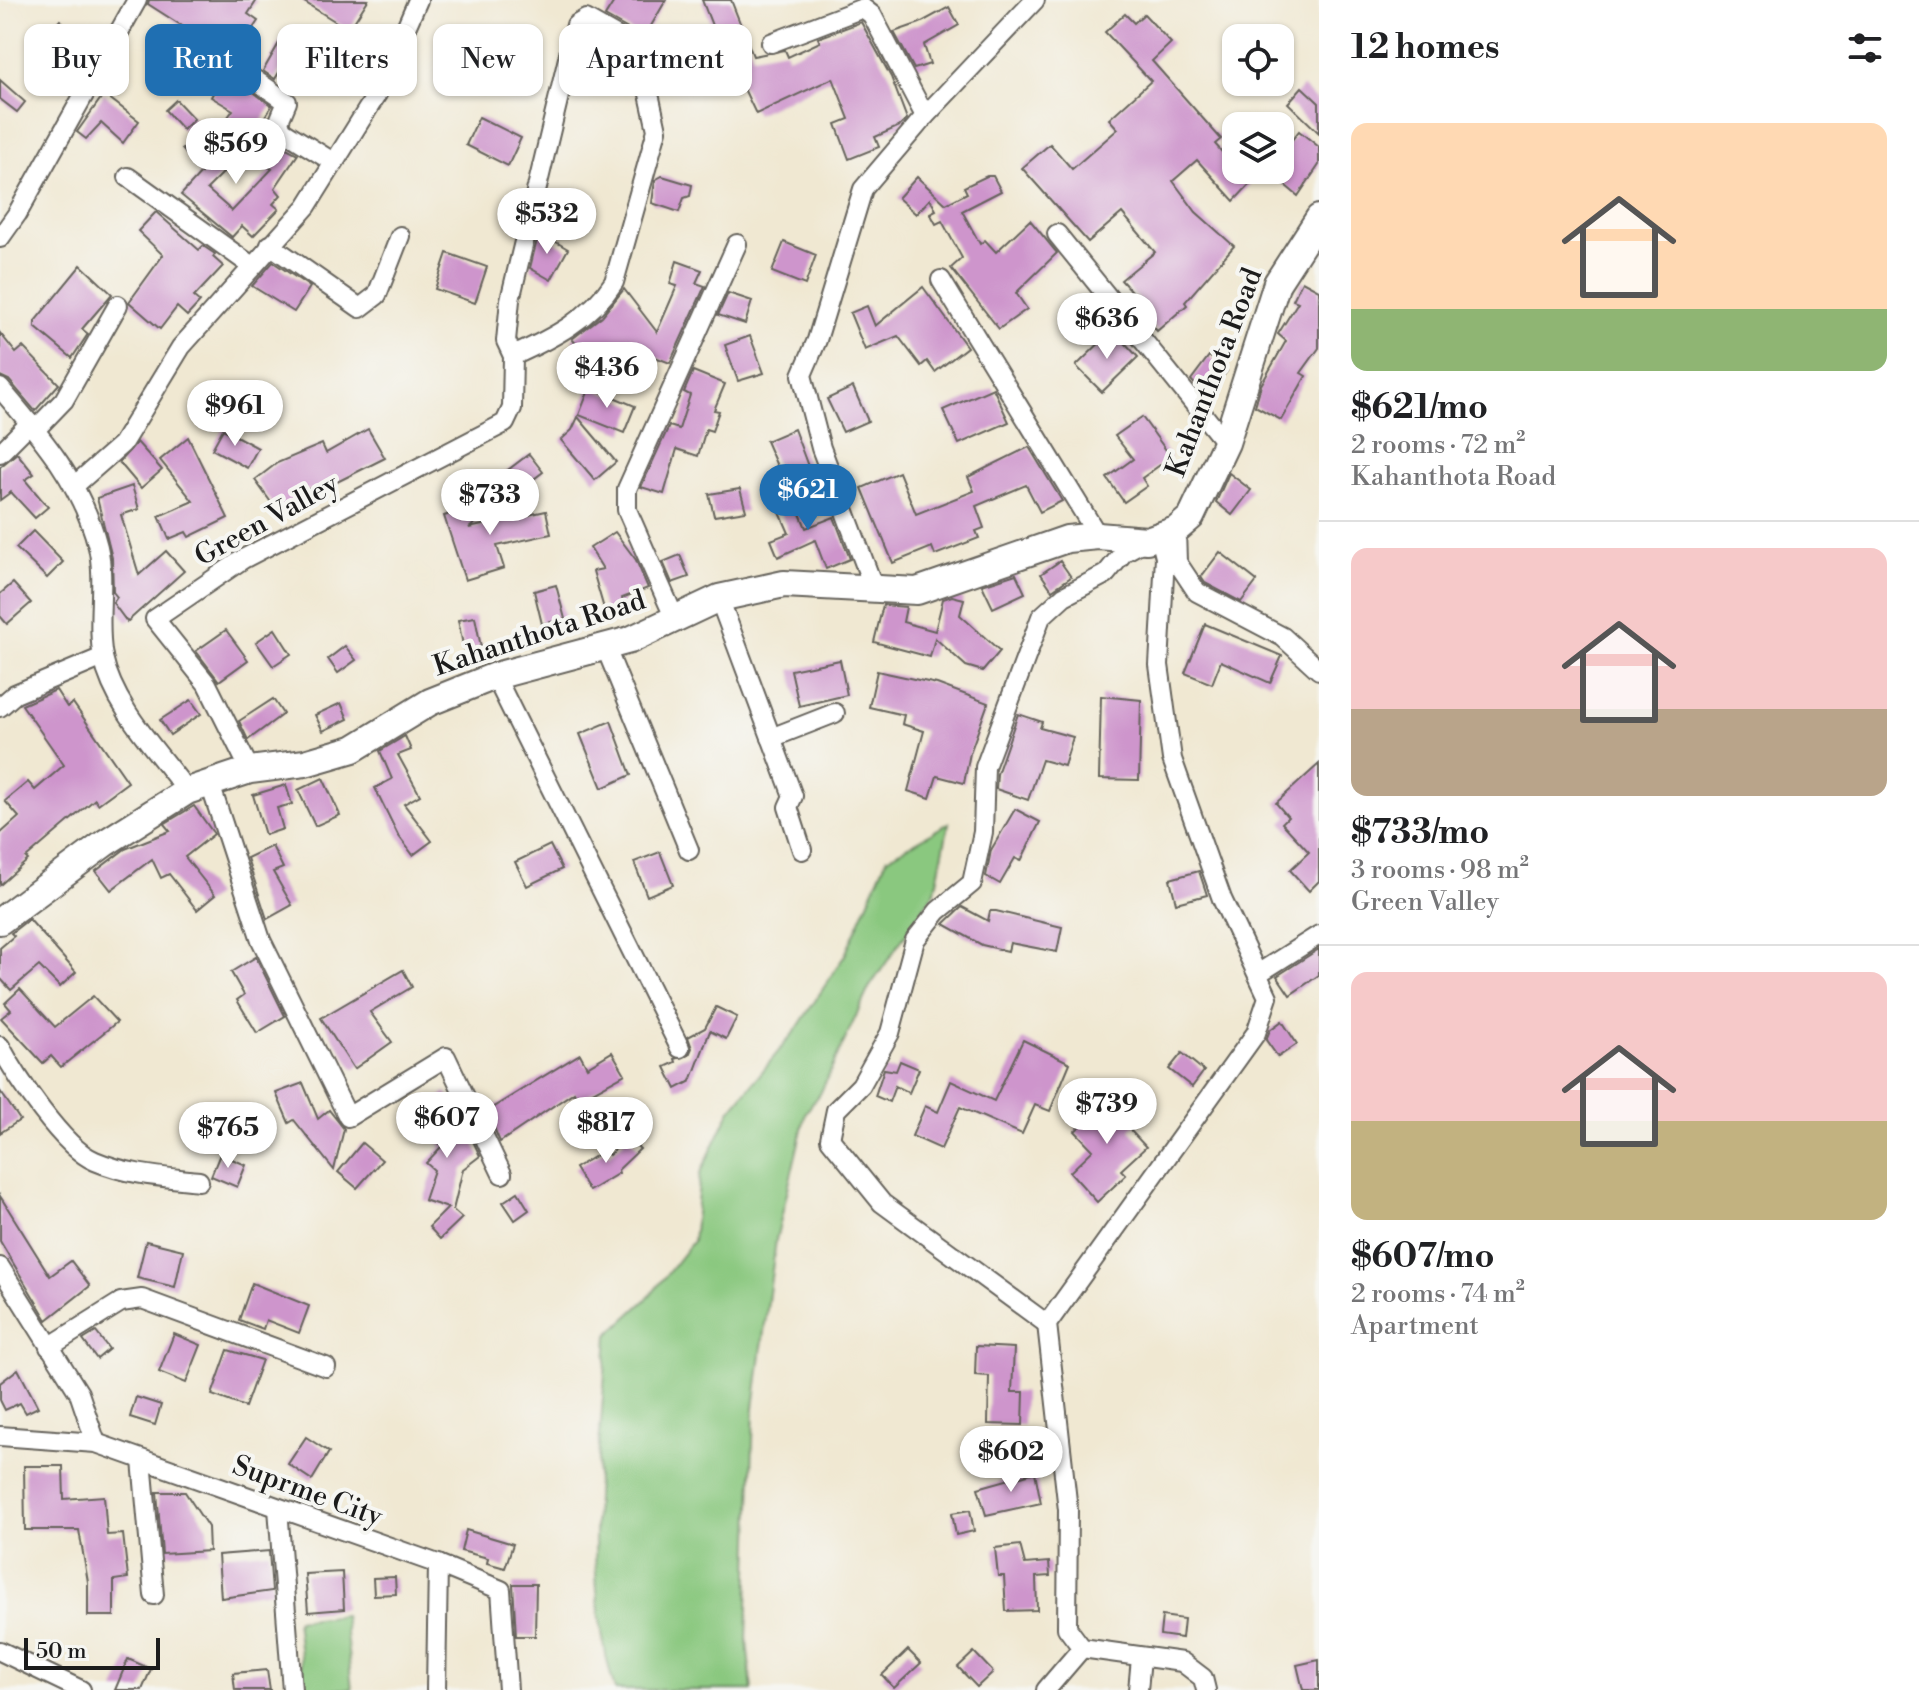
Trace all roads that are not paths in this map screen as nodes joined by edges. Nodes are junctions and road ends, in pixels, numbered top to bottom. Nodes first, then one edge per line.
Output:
1 (137, 0) edge
2 (418, 0) edge
3 (1035, 0) edge
4 (771, 43) dead end
5 (261, 84) edge
6 (925, 116) junction
7 (333, 162) junction
8 (128, 177) dead end
9 (1319, 218) edge
10 (1057, 234) dead end
11 (400, 236) dead end
12 (0, 238) edge
13 (737, 244) dead end
14 (270, 245) junction
15 (252, 266) junction
16 (941, 280) dead end
17 (118, 305) dead end
18 (513, 356) junction
19 (0, 388) edge
20 (33, 426) junction
21 (1226, 443) junction
22 (0, 453) edge
23 (74, 486) junction
24 (1098, 536) junction
25 (1161, 536) junction
26 (875, 591) junction
27 (719, 598) junction
28 (675, 619) junction
29 (605, 646) junction
30 (103, 657) junction
31 (1319, 670) edge
32 (495, 676) junction
33 (0, 707) edge
34 (835, 713) dead end
35 (771, 738) junction
36 (250, 770) junction
37 (198, 788) junction
38 (689, 850) dead end
39 (802, 850) dead end
40 (0, 921) edge
41 (1319, 935) edge
42 (1259, 973) junction
43 (0, 1046) edge
44 (680, 1048) dead end
45 (502, 1174) dead end
46 (199, 1181) dead end
47 (0, 1267) edge
48 (1047, 1324) junction
49 (49, 1347) junction
50 (326, 1367) dead end
51 (0, 1436) edge
52 (96, 1443) junction
53 (142, 1460) junction
54 (278, 1508) junction
55 (438, 1564) junction
56 (154, 1595) dead end
57 (1082, 1648) junction
58 (0, 1651) edge
59 (1141, 1658) junction
60 (81, 1690) edge
61 (292, 1690) edge
62 (436, 1690) edge
63 (508, 1690) edge
64 (1046, 1690) edge
65 (1138, 1690) edge
66 (1206, 1690) edge

1 - 12 street
2 - 7 street
3 - 6 street
4 - 6 street
5 - 7 street
6 - 26 street
7 - 14 street
8 - 15 street
9 - 21 main road, Kahanthota Road
10 - 21 street
11 - 14 street
13 - 28 street
14 - 15 street
15 - 23 street
16 - 24 street
17 - 20 street
18 - 18 street, Green Valley
18 - 36 street, Green Valley
19 - 20 street
20 - 22 street
20 - 23 street
21 - 25 main road, Kahanthota Road
23 - 30 street
24 - 25 main road, Kahanthota Road
24 - 26 main road, Kahanthota Road
25 - 31 street
25 - 42 street
25 - 48 street
26 - 27 main road, Kahanthota Road
27 - 28 main road, Kahanthota Road
27 - 35 street
28 - 29 main road, Kahanthota Road
29 - 32 main road, Kahanthota Road
29 - 38 street
30 - 33 street
30 - 37 street
32 - 36 main road, Kahanthota Road
32 - 44 street
34 - 35 street
35 - 39 street
36 - 37 main road, Kahanthota Road
37 - 40 main road, Kahanthota Road
37 - 45 street
41 - 42 street
42 - 48 street
43 - 46 street
47 - 49 street
48 - 57 street
49 - 50 street
49 - 52 street
51 - 52 street, Suprme City
52 - 53 street, Suprme City
53 - 54 street, Suprme City
53 - 56 street
54 - 55 street, Suprme City
54 - 61 street
55 - 62 street
55 - 63 street, Suprme City
57 - 59 street
57 - 64 street
58 - 60 street
59 - 65 street
59 - 66 street

